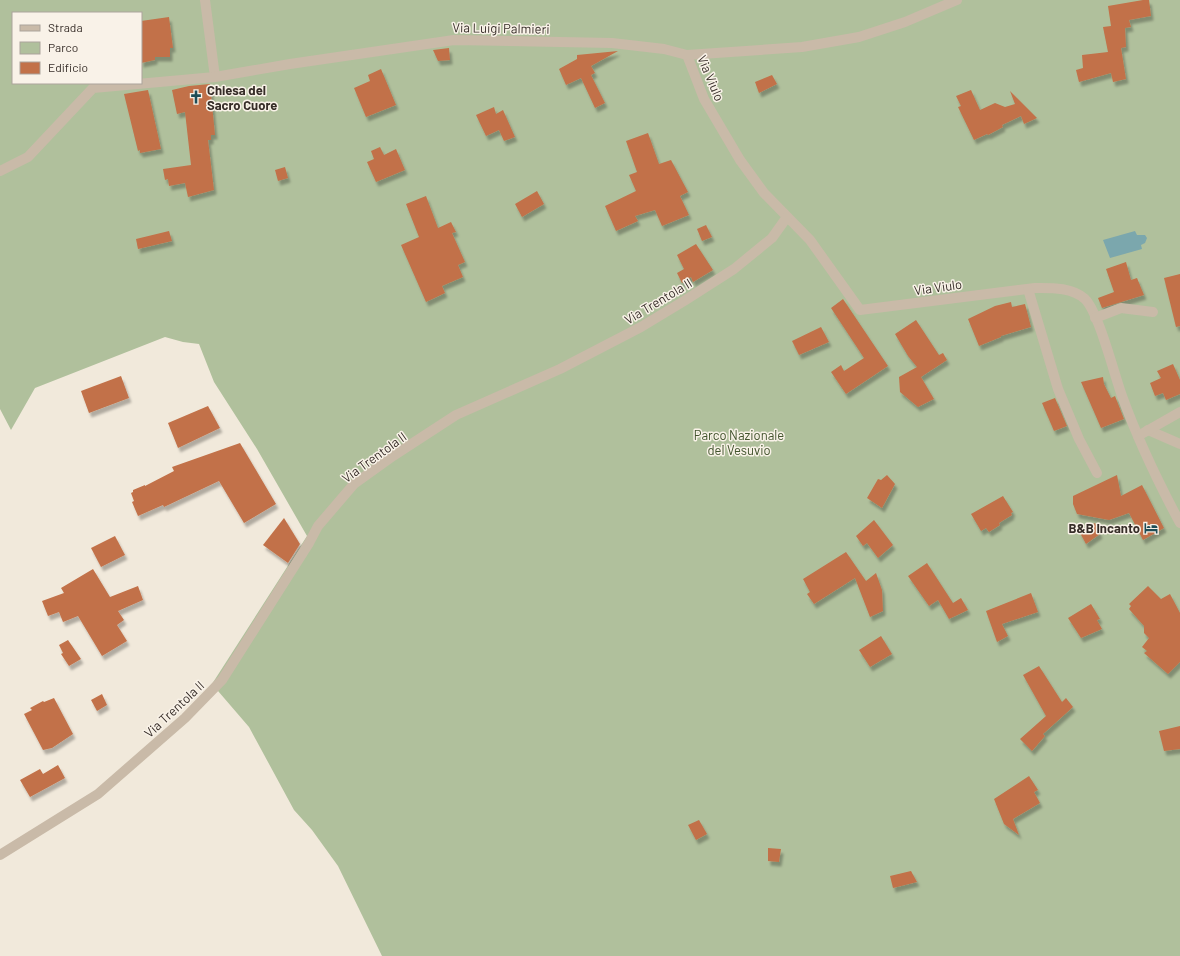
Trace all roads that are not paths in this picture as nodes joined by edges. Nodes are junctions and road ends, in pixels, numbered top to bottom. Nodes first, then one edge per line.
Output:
1 (205, 0) edge
2 (957, 0) edge
3 (687, 55) junction
4 (215, 77) junction
5 (137, 84) edge
6 (142, 84) edge
7 (0, 171) edge
8 (787, 217) junction
9 (1028, 289) junction
10 (1153, 312) dead end
11 (1095, 318) junction
12 (1180, 412) edge
13 (1148, 430) junction
14 (1138, 436) junction
15 (1180, 444) edge
16 (1097, 473) dead end
17 (1180, 523) edge
18 (0, 855) edge

1 - 4 street
2 - 3 street, Via Luigi Palmieri
3 - 4 street, Via Luigi Palmieri
3 - 8 street, Via Viulo
4 - 6 street, Via Luigi Palmieri
5 - 7 street, Via Luigi Palmieri
8 - 9 street, Via Viulo
8 - 18 street, Via Trentola II
9 - 11 street, Via Viulo
9 - 16 street
10 - 11 street
11 - 14 street, Via Viulo
12 - 13 street
13 - 14 street
13 - 15 street
14 - 17 street, Via Viulo

